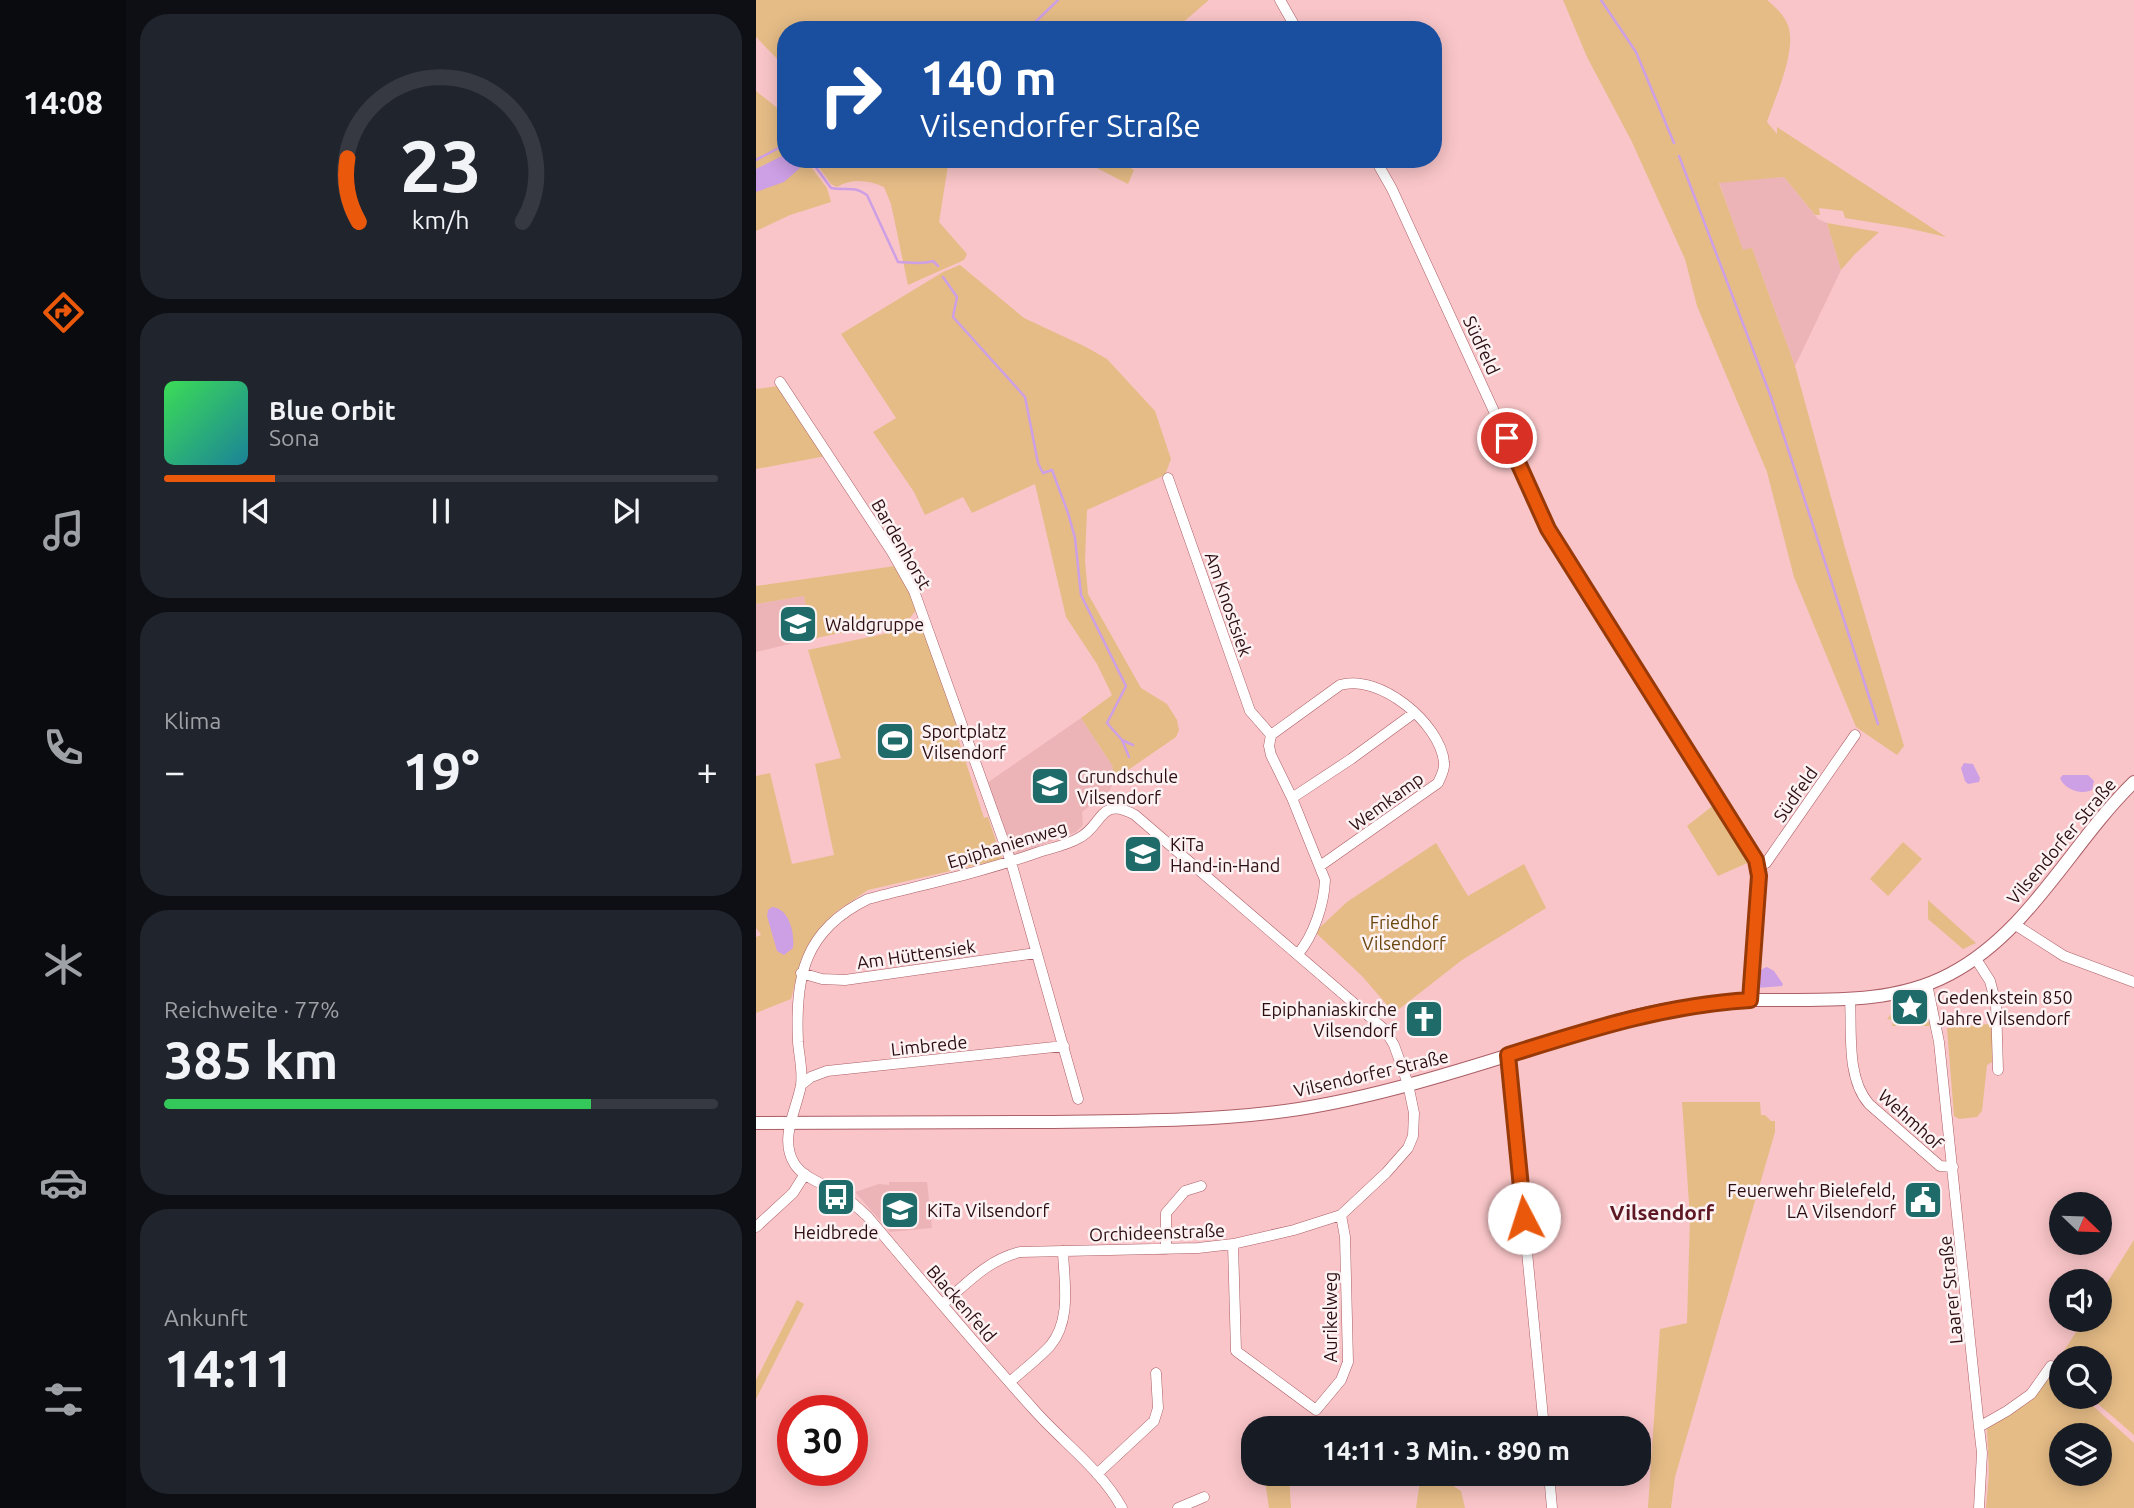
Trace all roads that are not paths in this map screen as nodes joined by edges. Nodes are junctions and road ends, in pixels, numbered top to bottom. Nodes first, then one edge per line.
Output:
1 (1280, 0) edge
2 (1292, 21) edge
3 (1380, 168) edge
4 (780, 382) dead end
5 (1168, 478) dead end
6 (1414, 713) junction
7 (1271, 735) junction
8 (1855, 735) dead end
9 (2134, 782) edge
10 (1292, 798) junction
11 (1011, 862) junction
12 (1320, 866) junction
13 (1758, 866) junction
14 (2014, 924) junction
15 (1036, 953) junction
16 (1298, 954) junction
17 (1976, 959) junction
18 (801, 973) junction
19 (2134, 982) edge
20 (1927, 984) junction
21 (1850, 999) junction
22 (1750, 1000) junction
23 (1064, 1046) junction
24 (1508, 1055) junction
25 (1998, 1070) dead end
26 (1408, 1084) junction
27 (801, 1085) junction
28 (1078, 1099) dead end
29 (756, 1124) edge
30 (791, 1124) junction
31 (1953, 1167) junction
32 (805, 1174) junction
33 (1201, 1186) dead end
34 (1341, 1215) junction
35 (756, 1227) edge
36 (1234, 1244) junction
37 (1166, 1249) junction
38 (1063, 1251) junction
39 (943, 1304) junction
40 (2049, 1369) edge
41 (1156, 1373) dead end
42 (1010, 1382) junction
43 (1544, 1416) edge
44 (1979, 1427) junction
45 (1097, 1474) junction
46 (1550, 1486) edge
47 (1204, 1497) dead end
48 (1122, 1508) edge
49 (1178, 1508) edge
50 (1552, 1508) edge
51 (1979, 1508) edge

1 - 2 street
3 - 13 street, Südfeld
4 - 11 street, Bardenhorst
5 - 7 street, Am Knostsiek
6 - 7 street, Wemkamp
6 - 10 street
6 - 12 street, Wemkamp
7 - 10 street
8 - 13 street, Südfeld
9 - 14 main road, Vilsendorfer Straße
10 - 12 street
11 - 15 street, Bardenhorst
11 - 16 street, Epiphanienweg
11 - 18 street, Epiphanienweg
12 - 16 street
13 - 22 street
14 - 17 main road, Vilsendorfer Straße
14 - 19 street, Vilsendorfer Straße
15 - 18 street, Am Hüttensiek
15 - 23 street, Bardenhorst
16 - 26 street, Epiphanienweg
17 - 20 main road, Vilsendorfer Straße
17 - 25 street
18 - 27 street, Epiphanienweg
20 - 21 main road, Vilsendorfer Straße
20 - 31 street, Laarer Straße
21 - 22 main road, Vilsendorfer Straße
21 - 31 street, Wehmhof
22 - 24 main road, Vilsendorfer Straße
23 - 27 street, Limbrede
23 - 28 street, Bardenhorst
24 - 26 main road, Vilsendorfer Straße
24 - 43 street
26 - 30 main road, Vilsendorfer Straße
26 - 34 street, Orchideenstraße
27 - 30 street, Epiphanienweg
29 - 30 main road, Vilsendorfer Straße
30 - 32 street
31 - 44 street, Laarer Straße
32 - 35 street
32 - 39 street, Blackenfeld
33 - 37 street
34 - 36 street, Orchideenstraße
34 - 36 street, Aurikelweg
36 - 37 street, Orchideenstraße
37 - 38 street, Orchideenstraße
38 - 39 street, Orchideenstraße
38 - 42 street
39 - 42 street, Blackenfeld
40 - 44 street
41 - 45 street
42 - 45 street, Blackenfeld
44 - 51 street, Laarer Straße
45 - 48 street, Blackenfeld
46 - 50 street
47 - 49 street

